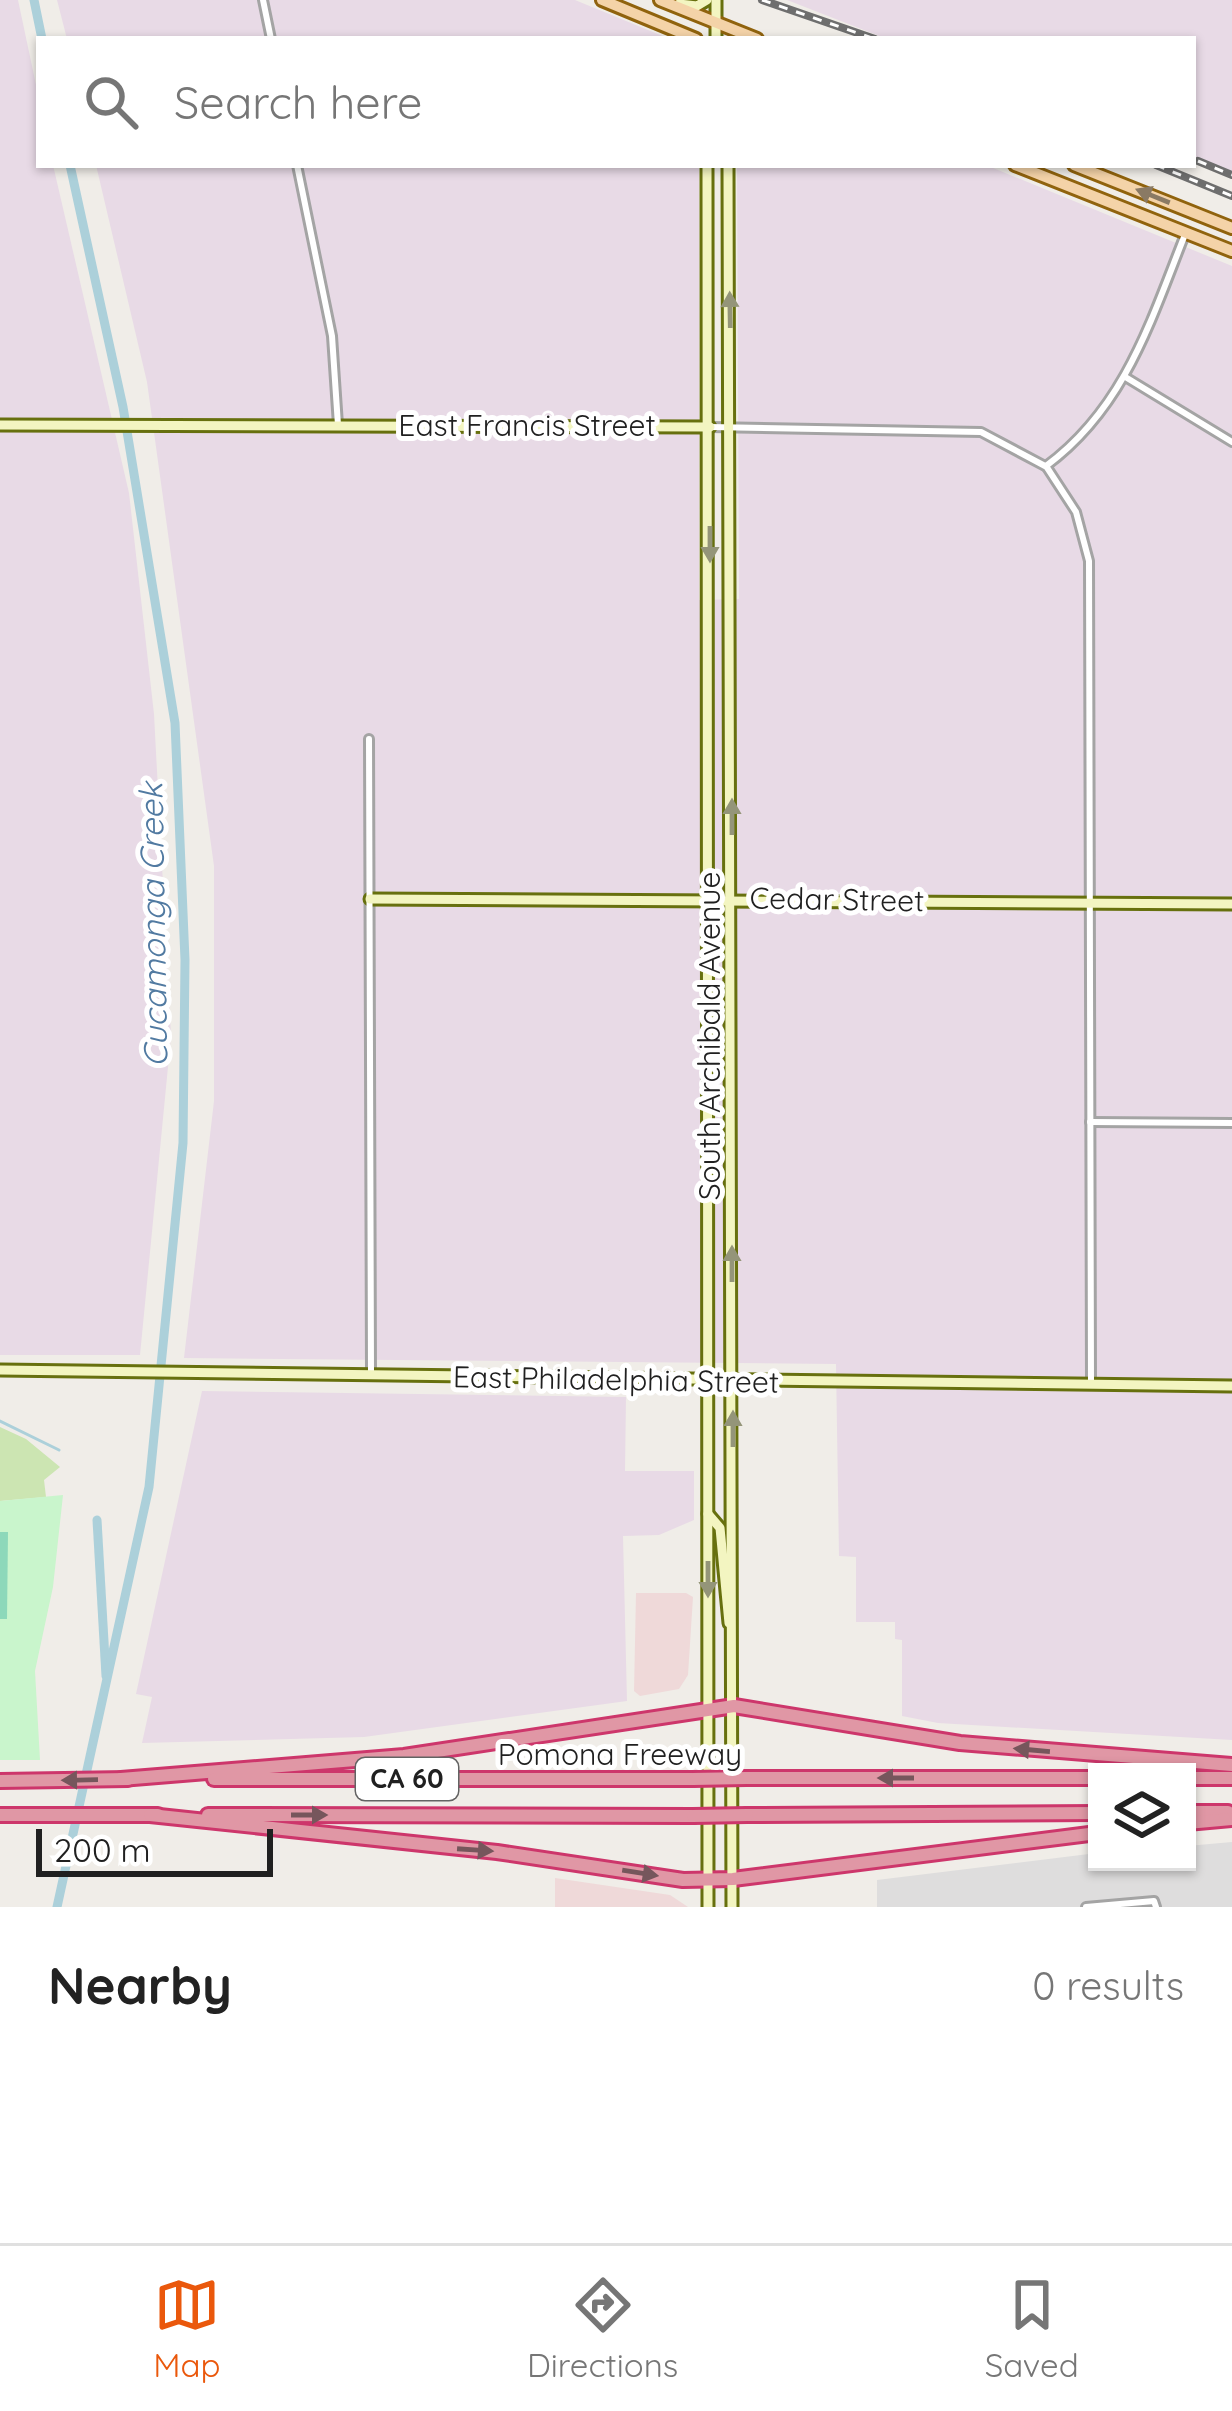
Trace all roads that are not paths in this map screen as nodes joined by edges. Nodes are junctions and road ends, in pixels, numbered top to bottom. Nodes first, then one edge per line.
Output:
1 (263, 0) edge
2 (602, 0) edge
3 (660, 0) edge
4 (712, 0) edge
5 (716, 23) junction
6 (270, 36) edge
7 (689, 36) edge
8 (716, 36) edge
9 (749, 36) edge
10 (298, 168) edge
11 (707, 168) edge
12 (728, 168) edge
13 (1023, 168) edge
14 (1082, 168) edge
15 (1232, 228) edge
16 (1186, 232) junction
17 (1232, 251) edge
18 (1127, 378) junction
19 (0, 425) edge
20 (338, 425) junction
21 (710, 427) junction
22 (731, 427) junction
23 (1232, 442) edge
24 (1046, 466) junction
25 (369, 740) dead end
26 (370, 898) junction
27 (711, 899) junction
28 (733, 899) junction
29 (1090, 903) junction
30 (1232, 904) edge
31 (1090, 1122) junction
32 (1232, 1123) edge
33 (0, 1370) edge
34 (370, 1377) junction
35 (707, 1381) junction
36 (733, 1381) junction
37 (1091, 1384) junction
38 (1232, 1386) edge
39 (708, 1514) junction
40 (734, 1642) junction
41 (734, 1706) junction
42 (708, 1708) junction
43 (1232, 1765) edge
44 (1088, 1778) edge
45 (1196, 1778) edge
46 (1232, 1778) edge
47 (121, 1779) junction
48 (0, 1781) edge
49 (1088, 1813) edge
50 (1196, 1813) edge
51 (149, 1815) junction
52 (0, 1816) edge
53 (1232, 1816) edge
54 (1196, 1822) edge
55 (1088, 1834) edge
56 (733, 1879) junction
57 (707, 1880) junction
58 (1155, 1904) edge
59 (708, 1907) edge
60 (732, 1907) edge
61 (1086, 1907) edge

1 - 6 street
2 - 7 main road
3 - 4 main road
3 - 5 main road
4 - 5 main road
5 - 8 main road
5 - 9 main road
10 - 20 street
11 - 21 main road, South Archibald Avenue
22 -> 12 main road, South Archibald Avenue
13 - 16 main road
15 -> 14 main road
16 - 17 main road
16 - 18 street
18 - 23 street
18 - 24 street
19 - 20 main road, East Francis Street
20 - 21 main road, East Francis Street
21 - 22 street, East Francis Street
21 -> 27 main road, South Archibald Avenue
22 - 24 street, East Francis Street
28 -> 22 main road, South Archibald Avenue
24 - 29 street
25 - 26 street
26 - 27 main road, Cedar Street
26 - 34 street
27 - 28 main road, Cedar Street
27 - 35 main road, South Archibald Avenue
28 - 29 main road, Cedar Street
36 -> 28 main road, South Archibald Avenue
29 - 30 main road, Cedar Street
29 - 31 street
31 - 32 street
31 - 37 street
33 - 34 main road, East Philadelphia Street
34 - 35 main road, East Philadelphia Street
35 - 36 main road, East Philadelphia Street
35 - 39 main road, South Archibald Avenue
36 - 37 main road, East Philadelphia Street
40 -> 36 main road, South Archibald Avenue
37 - 38 main road, East Philadelphia Street
39 - 40 main road
39 -> 42 main road, South Archibald Avenue
40 - 41 main road, South Archibald Avenue
41 - 42 highway
43 -> 41 highway
41 - 56 main road, South Archibald Avenue
42 - 47 highway
42 - 57 main road, South Archibald Avenue
44 -> 47 highway, Pomona Freeway / CA 60, bridge
45 - 46 highway
47 -> 48 highway, Pomona Freeway / CA 60
51 -> 49 highway, Pomona Freeway / CA 60, bridge
50 - 53 highway
51 - 52 highway, Pomona Freeway / CA 60
51 -> 57 highway
53 - 54 highway
55 - 56 highway
56 - 57 highway
56 - 60 main road, South Archibald Avenue
57 - 59 main road, South Archibald Avenue
58 - 61 street

